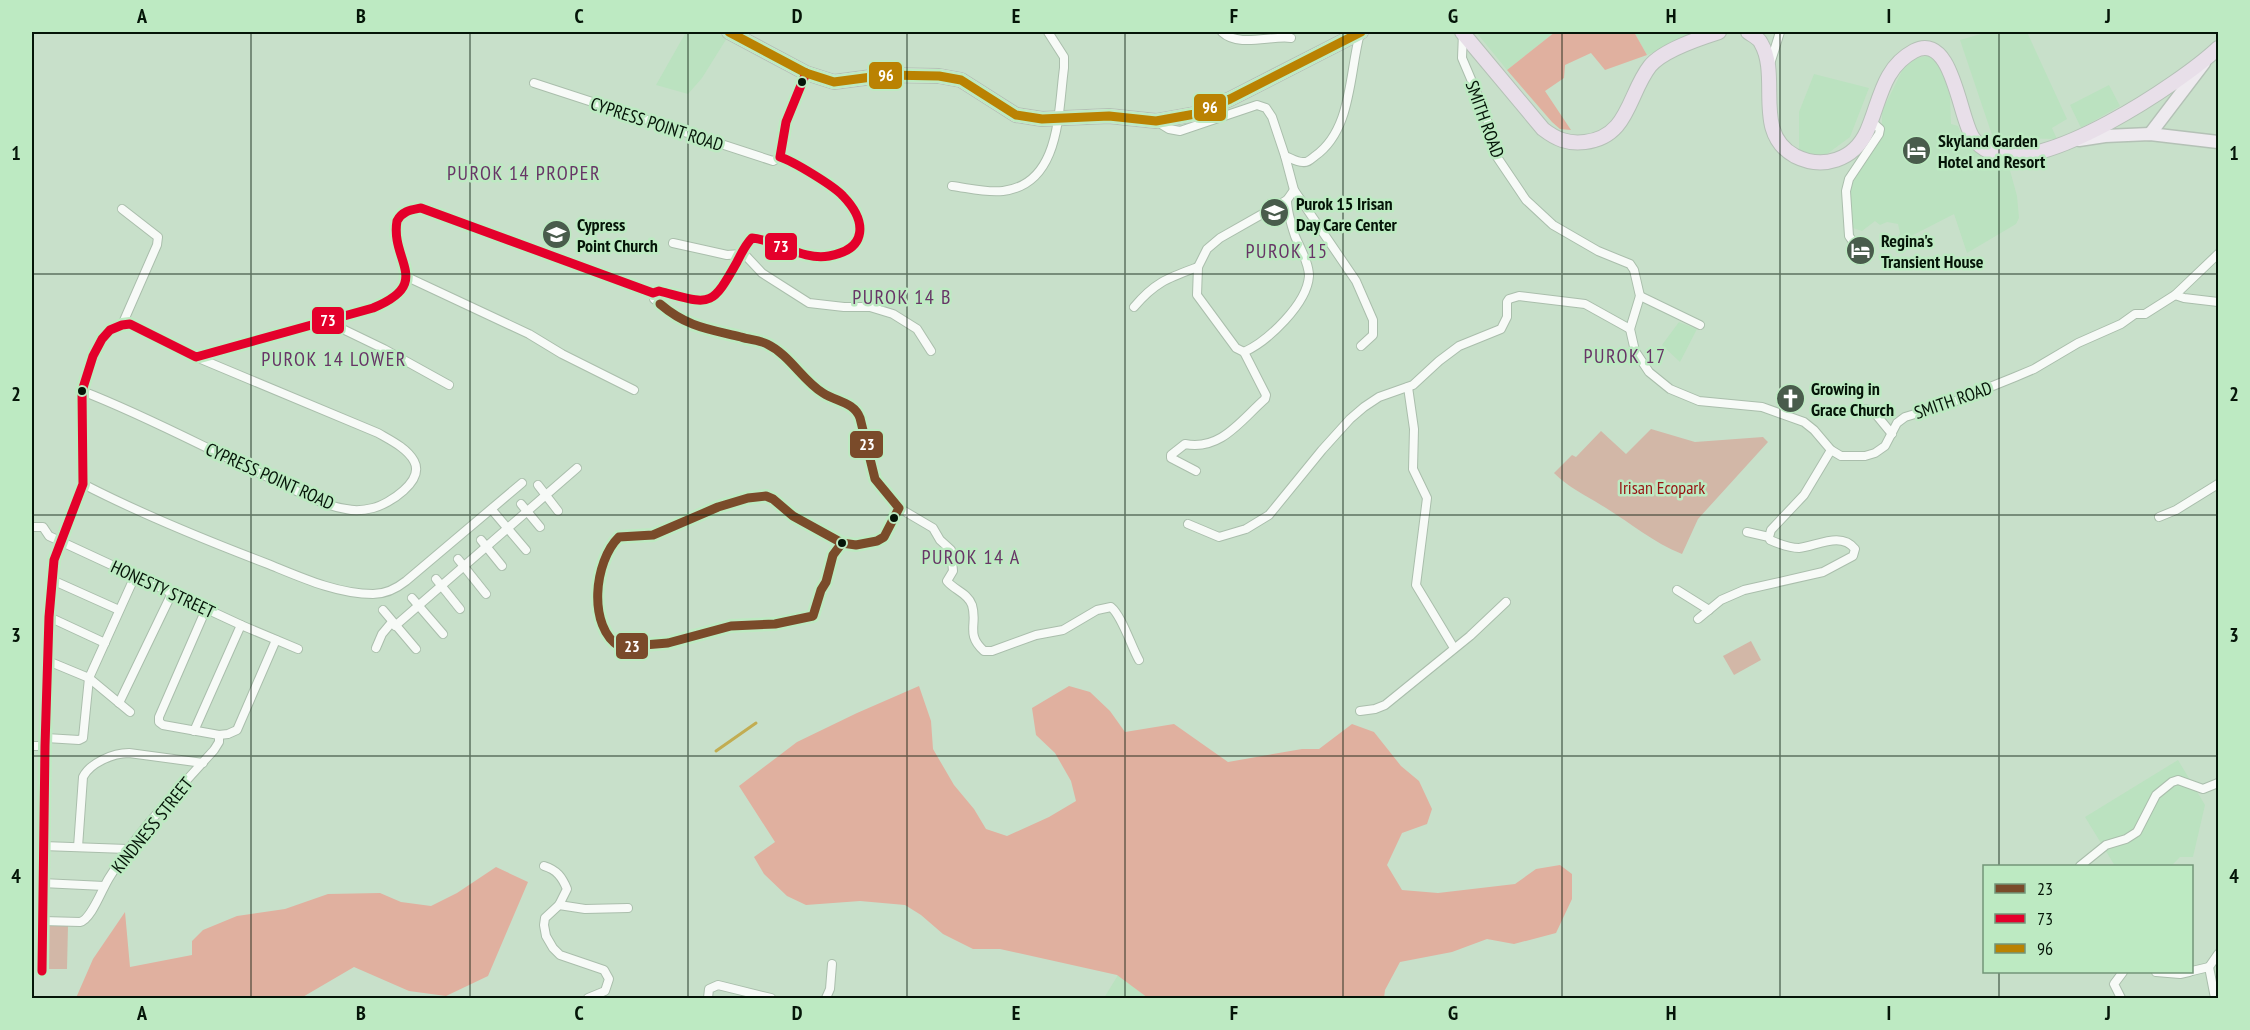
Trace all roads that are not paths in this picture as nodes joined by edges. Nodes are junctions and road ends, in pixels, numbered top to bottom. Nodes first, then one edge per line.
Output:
1 (729, 32) edge
2 (1048, 32) edge
3 (1222, 32) edge
4 (1361, 32) edge
5 (1463, 32) edge
6 (1719, 32) edge
7 (1748, 32) edge
8 (1780, 32) edge
9 (1291, 38) dead end
10 (2214, 52) edge
11 (1768, 71) junction
12 (806, 73) junction
13 (534, 83) dead end
14 (1057, 118) junction
15 (1156, 121) junction
16 (1871, 121) junction
17 (2150, 134) junction
18 (2074, 141) junction
19 (2218, 142) edge
20 (1285, 156) junction
21 (780, 157) junction
22 (952, 186) dead end
23 (1294, 190) junction
24 (1287, 200) junction
25 (122, 210) dead end
26 (674, 243) dead end
27 (741, 254) junction
28 (2218, 254) edge
29 (1864, 259) dead end
30 (1198, 267) junction
31 (405, 276) junction
32 (653, 293) junction
33 (2175, 295) junction
34 (1640, 296) junction
35 (2218, 302) edge
36 (1134, 307) dead end
37 (326, 321) junction
38 (122, 325) junction
39 (1700, 325) dead end
40 (1630, 329) junction
41 (1361, 346) dead end
42 (931, 351) dead end
43 (1244, 352) junction
44 (196, 357) junction
45 (449, 385) dead end
46 (1408, 387) junction
47 (634, 390) dead end
48 (82, 392) junction
49 (1866, 410) dead end
50 (1892, 434) junction
51 (1831, 450) junction
52 (577, 468) dead end
53 (1196, 471) dead end
54 (522, 483) dead end
55 (83, 484) junction
56 (2218, 484) edge
57 (538, 485) dead end
58 (546, 495) junction
59 (521, 504) dead end
60 (899, 508) junction
61 (492, 510) junction
62 (527, 511) junction
63 (558, 511) dead end
64 (2159, 517) dead end
65 (1188, 524) dead end
66 (32, 527) edge
67 (540, 527) dead end
68 (507, 528) junction
69 (1747, 532) dead end
70 (1769, 537) junction
71 (60, 541) junction
72 (484, 543) junction
73 (842, 543) junction
74 (526, 550) dead end
75 (461, 563) junction
76 (502, 566) dead end
77 (135, 576) junction
78 (52, 580) junction
79 (438, 582) junction
80 (1677, 590) dead end
81 (172, 593) junction
82 (486, 594) dead end
83 (412, 598) dead end
84 (1506, 602) dead end
85 (418, 605) junction
86 (206, 609) junction
87 (460, 609) dead end
88 (119, 610) junction
89 (382, 610) dead end
90 (1709, 610) junction
91 (49, 617) junction
92 (1698, 619) dead end
93 (393, 624) junction
94 (241, 625) junction
95 (443, 634) dead end
96 (276, 640) junction
97 (105, 643) junction
98 (376, 648) dead end
99 (1454, 648) junction
100 (298, 649) dead end
101 (416, 649) dead end
102 (1139, 660) dead end
103 (48, 661) junction
104 (89, 678) junction
105 (119, 703) junction
106 (1360, 711) dead end
107 (130, 712) dead end
108 (194, 730) junction
109 (219, 739) junction
110 (46, 742) junction
111 (32, 746) edge
112 (203, 763) junction
113 (2218, 783) edge
114 (43, 846) junction
115 (78, 846) junction
116 (127, 849) junction
117 (2082, 865) edge
118 (544, 866) dead end
119 (42, 882) junction
120 (104, 886) junction
121 (558, 905) junction
122 (628, 908) dead end
123 (43, 921) junction
124 (2218, 954) edge
125 (832, 964) dead end
126 (2209, 967) junction
127 (2193, 970) edge
128 (42, 971) dead end
129 (2122, 973) edge
130 (2168, 973) edge
131 (2183, 973) edge
132 (588, 999) edge
133 (708, 999) edge
134 (771, 999) edge
135 (826, 999) edge
136 (2121, 999) edge
137 (2215, 999) edge

1 - 12 highway
2 - 14 street
3 - 9 street
4 - 15 highway
4 - 20 street
5 - 6 highway
5 - 34 street, SMITH ROAD
7 - 11 highway
8 - 11 street
10 - 17 main road
10 - 18 highway
11 - 16 highway
12 - 14 highway
12 - 21 street
13 - 21 street, CYPRESS POINT ROAD
14 - 15 highway
14 - 22 street
15 - 20 street
16 - 18 highway
16 - 29 street
17 - 18 main road
17 - 19 main road
20 - 23 street
21 - 27 street
23 - 24 street
23 - 41 street
24 - 30 street
24 - 43 street
25 - 38 street
26 - 27 street
27 - 32 street
27 - 42 street
28 - 33 street, SMITH ROAD
30 - 36 street
30 - 43 street
31 - 32 street
31 - 37 street
31 - 47 street
32 - 60 street
33 - 35 street
33 - 50 street, SMITH ROAD
34 - 39 street
34 - 40 street
37 - 44 street
37 - 45 street
38 - 44 street
38 - 48 street
40 - 46 street
40 - 51 street
43 - 53 street
44 - 48 street, CYPRESS POINT ROAD
46 - 65 street
46 - 99 street
48 - 55 street
49 - 50 street
50 - 51 street, SMITH ROAD
51 - 70 street
52 - 58 street
54 - 61 street
55 - 61 street
55 - 71 street
56 - 64 street
57 - 58 street
58 - 62 street
58 - 63 street
59 - 62 street
60 - 73 street
60 - 102 street
61 - 68 street
62 - 67 street
62 - 68 street
66 - 71 street, HONESTY STREET
68 - 72 street
68 - 74 street
69 - 70 street
70 - 90 street
71 - 77 street, HONESTY STREET
71 - 78 street
72 - 75 street
72 - 76 street
73 - 73 street
75 - 79 street
75 - 82 street
77 - 81 street, HONESTY STREET
77 - 88 street
78 - 88 street
78 - 91 street
79 - 85 street
79 - 87 street
80 - 90 street
81 - 86 street, HONESTY STREET
81 - 105 street
83 - 85 street
84 - 99 street
85 - 93 street
85 - 95 street
86 - 94 street, HONESTY STREET
86 - 108 street
88 - 97 street
89 - 93 street
90 - 92 street
91 - 97 street
91 - 103 street
93 - 98 street
93 - 101 street
94 - 96 street, HONESTY STREET
94 - 108 street
96 - 100 street, HONESTY STREET
96 - 109 street
97 - 104 street
99 - 106 street
103 - 104 street
103 - 110 street
104 - 105 street
104 - 110 street
105 - 107 street
108 - 109 street
109 - 112 street, KINDNESS STREET
110 - 111 street
110 - 114 street
112 - 115 street
112 - 116 street, KINDNESS STREET
113 - 117 street
114 - 115 street
114 - 119 street
115 - 116 street
116 - 120 street, KINDNESS STREET
118 - 121 street
119 - 120 street
119 - 123 street
120 - 123 street, KINDNESS STREET
121 - 122 street
121 - 132 street
123 - 128 street
124 - 126 street
125 - 135 street
126 - 127 street
126 - 137 street
129 - 136 street
130 - 131 street
133 - 134 street

